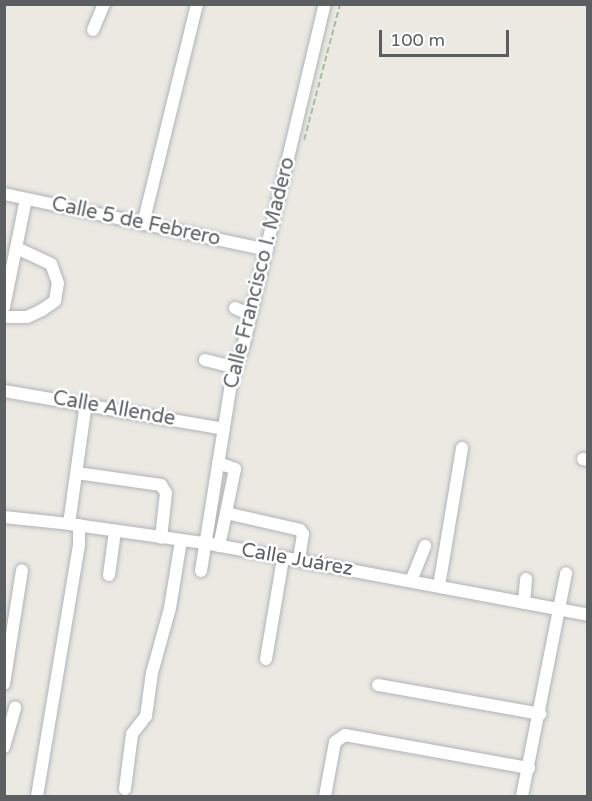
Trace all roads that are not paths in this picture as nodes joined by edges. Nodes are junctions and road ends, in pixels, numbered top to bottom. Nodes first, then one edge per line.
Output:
1 (104, 4) edge
2 (197, 4) edge
3 (325, 4) edge
4 (93, 30) dead end
5 (4, 194) edge
6 (26, 198) junction
7 (143, 224) junction
8 (16, 248) junction
9 (267, 250) junction
10 (6, 287) edge
11 (4, 307) edge
12 (235, 308) dead end
13 (251, 315) junction
14 (4, 317) edge
15 (205, 360) dead end
16 (236, 368) junction
17 (4, 391) edge
18 (86, 403) junction
19 (224, 429) junction
20 (462, 448) dead end
21 (218, 463) junction
22 (77, 473) junction
23 (226, 513) junction
24 (4, 517) edge
25 (74, 524) junction
26 (115, 531) junction
27 (161, 538) junction
28 (181, 540) junction
29 (205, 543) junction
30 (219, 546) junction
31 (425, 546) dead end
32 (283, 558) junction
33 (299, 560) junction
34 (22, 570) dead end
35 (201, 571) dead end
36 (566, 573) dead end
37 (109, 575) dead end
38 (526, 579) dead end
39 (411, 581) junction
40 (439, 586) junction
41 (524, 603) junction
42 (560, 610) junction
43 (588, 615) edge
44 (266, 659) dead end
45 (4, 684) edge
46 (378, 685) dead end
47 (15, 708) dead end
48 (540, 714) junction
49 (4, 747) edge
50 (529, 768) junction
51 (125, 789) dead end
52 (37, 796) edge
53 (325, 796) edge
54 (522, 796) edge

1 - 4 street
2 - 7 street
3 - 9 street, Calle Francisco I. Madero
5 - 6 street, Calle 5 de Febrero
6 - 7 street, Calle 5 de Febrero
6 - 8 street
7 - 9 street, Calle 5 de Febrero
8 - 10 street
8 - 14 street
9 - 13 street, Calle Francisco I. Madero
10 - 11 street
12 - 13 street
13 - 16 street, Calle Francisco I. Madero
15 - 16 street
16 - 19 street, Calle Francisco I. Madero
17 - 18 street, Calle Allende
18 - 19 street, Calle Allende
18 - 22 street
19 - 21 street, Calle Francisco I. Madero
20 - 40 street
21 - 23 street
21 - 29 street, Calle Francisco I. Madero
22 - 25 street
22 - 27 street
23 - 30 street
23 - 33 street
24 - 25 street, Calle Juárez
25 - 26 street, Calle Juárez
25 - 52 street
26 - 27 street, Calle Juárez
26 - 37 street
27 - 28 street, Calle Juárez
28 - 29 street, Calle Juárez
28 - 51 street
29 - 30 street, Calle Juárez
29 - 35 street, Calle Francisco I. Madero
30 - 32 street, Calle Juárez
31 - 39 street
32 - 33 street, Calle Juárez
32 - 44 street
33 - 39 street, Calle Juárez
34 - 45 street
36 - 42 street
38 - 41 street
39 - 40 street, Calle Juárez
40 - 41 street, Calle Juárez
41 - 42 street, Calle Juárez
42 - 43 street, Calle Juárez
42 - 48 street
46 - 48 street
47 - 49 street
48 - 50 street
50 - 53 street
50 - 54 street

